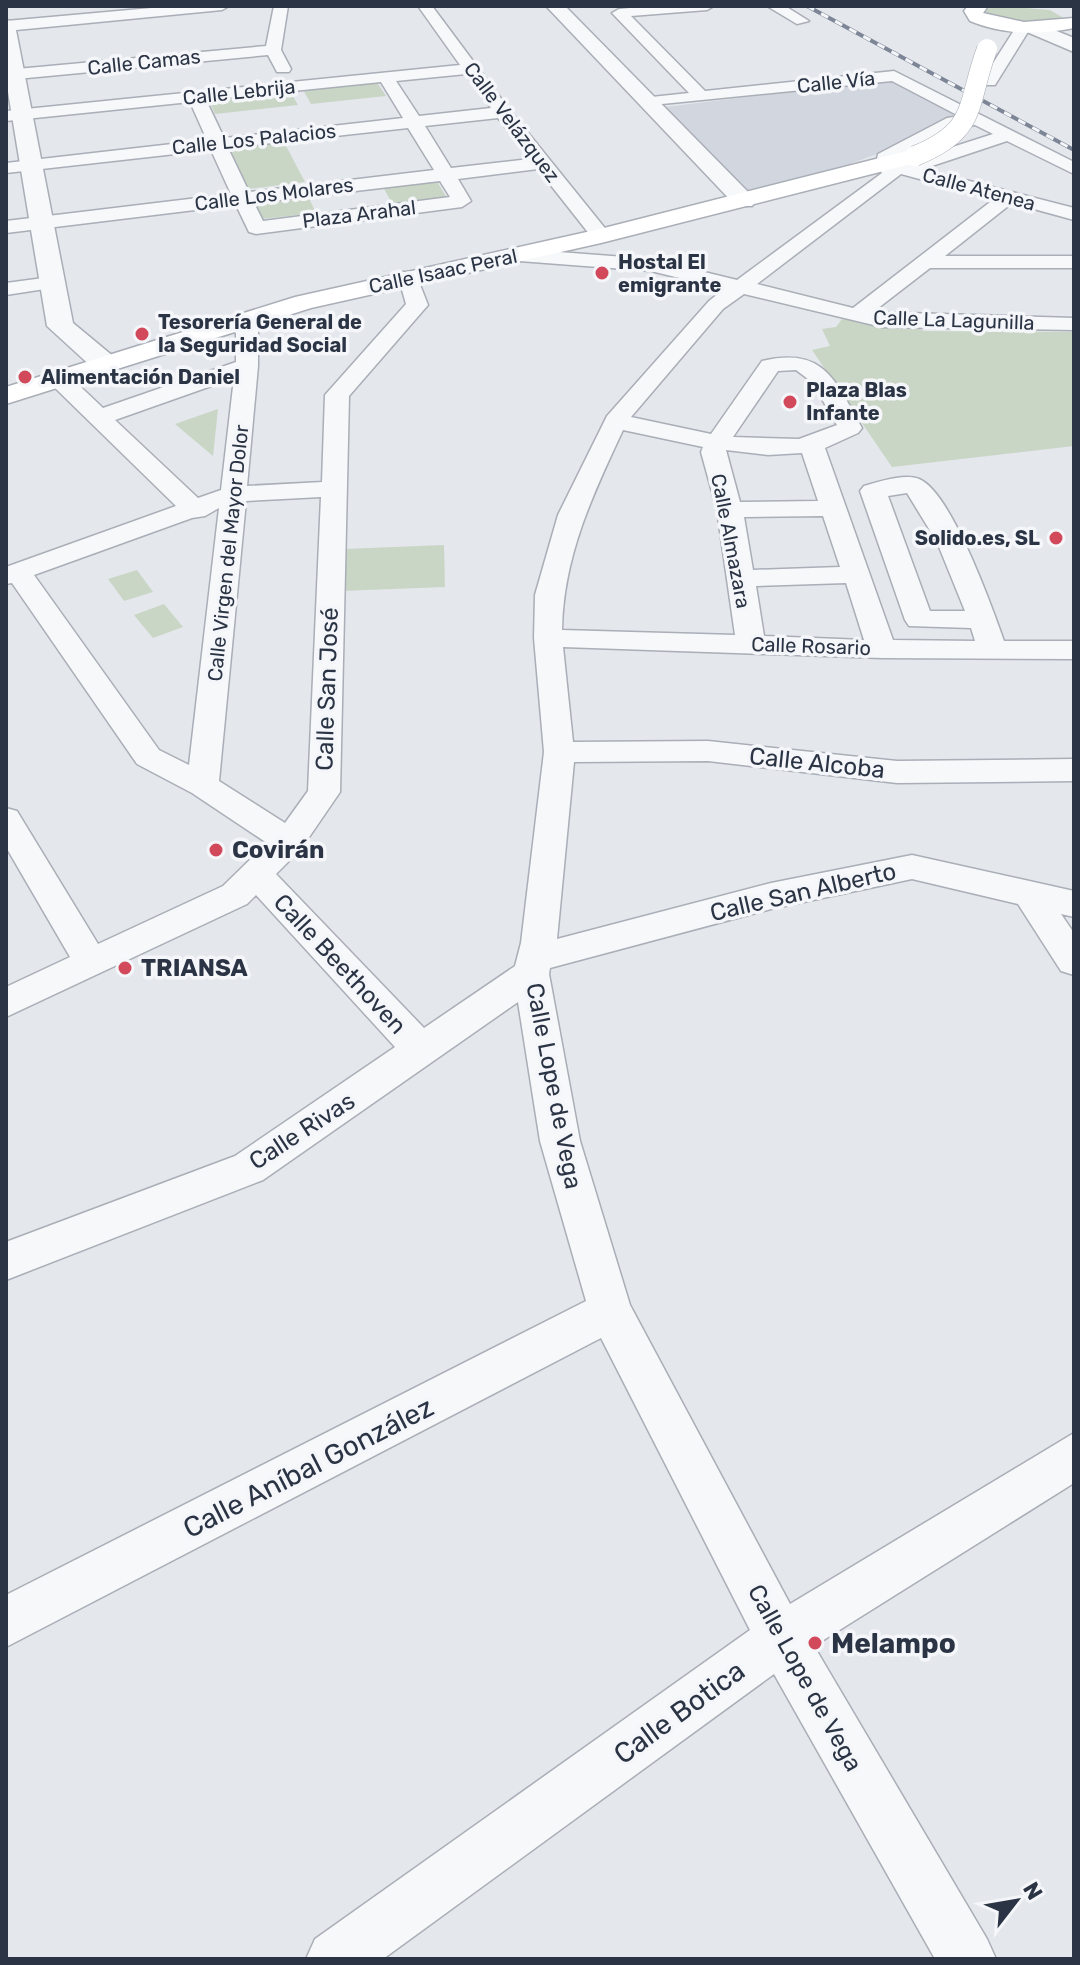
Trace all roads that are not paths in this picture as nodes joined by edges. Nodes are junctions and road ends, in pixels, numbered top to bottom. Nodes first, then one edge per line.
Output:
1 (222, 6) edge
2 (281, 6) edge
3 (425, 6) edge
4 (555, 6) edge
5 (707, 6) edge
6 (774, 6) edge
7 (980, 6) edge
8 (802, 21) dead end
9 (1068, 23) edge
10 (1020, 27) junction
11 (7, 34) edge
12 (647, 42) junction
13 (595, 47) junction
14 (273, 50) junction
15 (473, 68) junction
16 (10, 75) edge
17 (386, 77) junction
18 (989, 82) dead end
19 (292, 86) junction
20 (701, 96) junction
21 (196, 97) junction
22 (648, 102) junction
23 (502, 112) junction
24 (14, 116) edge
25 (974, 120) junction
26 (413, 122) junction
27 (1011, 134) junction
28 (217, 143) junction
29 (543, 163) junction
30 (885, 164) junction
31 (18, 166) edge
32 (1074, 169) edge
33 (446, 174) junction
34 (242, 197) junction
35 (1008, 197) junction
36 (744, 201) junction
37 (1074, 214) edge
38 (40, 222) junction
39 (6, 227) edge
40 (601, 236) junction
41 (954, 239) junction
42 (519, 255) junction
43 (925, 262) junction
44 (1034, 262) junction
45 (1074, 262) edge
46 (408, 276) junction
47 (51, 283) junction
48 (742, 284) junction
49 (6, 289) edge
50 (857, 315) junction
51 (247, 320) junction
52 (1074, 324) edge
53 (104, 363) junction
54 (247, 366) junction
55 (58, 378) junction
56 (6, 396) edge
57 (100, 417) junction
58 (615, 421) junction
59 (719, 440) junction
60 (812, 446) junction
61 (333, 489) junction
62 (234, 494) junction
63 (832, 508) junction
64 (730, 510) junction
65 (196, 511) junction
66 (12, 574) edge
67 (856, 575) junction
68 (740, 578) junction
69 (981, 619) junction
70 (548, 638) junction
71 (751, 644) junction
72 (882, 649) junction
73 (1074, 650) edge
74 (993, 651) junction
75 (559, 752) junction
76 (1074, 770) edge
77 (203, 785) junction
78 (6, 819) edge
79 (289, 841) junction
80 (258, 876) junction
81 (1030, 895) junction
82 (1074, 904) edge
83 (1074, 961) edge
84 (92, 964) junction
85 (532, 967) junction
86 (6, 1003) edge
87 (422, 1051) junction
88 (6, 1261) edge
89 (610, 1311) junction
90 (1074, 1456) edge
91 (6, 1622) edge
92 (781, 1638) junction
93 (335, 1959) edge
94 (967, 1959) edge

1 - 11 street
2 - 14 street
3 - 15 street, Calle Velázquez
4 - 13 street
5 - 12 street
6 - 8 street
7 - 10 main road
9 - 10 street
10 - 18 street
10 - 25 main road, bridge
11 - 16 street
12 - 13 street
12 - 20 street
13 - 22 street
14 - 16 street, Calle Camas
14 - 19 street
15 - 17 street, Calle Lebrija
15 - 23 street, Calle Velázquez
16 - 24 street
17 - 19 street, Calle Lebrija
17 - 26 street
19 - 21 street, Calle Lebrija
20 - 22 street, Calle Vía
20 - 25 street, Calle Vía
21 - 24 street, Calle Lebrija
21 - 28 street
22 - 36 street
23 - 26 street, Calle Los Palacios
23 - 29 street, Calle Velázquez
24 - 31 street
25 - 27 street, Calle Vía
25 - 30 main road, Calle Isaac Peral, bridge
25 - 30 street, Calle Isaac Peral
26 - 28 street, Calle Los Palacios
26 - 33 street
27 - 30 street, Calle Isaac Peral
27 - 32 street, Calle Vía
28 - 31 street, Calle Los Palacios
28 - 34 street
29 - 33 street, Calle Los Molares
29 - 40 street, Calle Velázquez
30 - 35 street, Calle Atenea
30 - 36 main road, Calle Isaac Peral
30 - 48 street, Calle Lope de Vega
31 - 38 street
33 - 34 street, Calle Los Molares
33 - 34 street, Plaza Arahal
34 - 38 street, Calle Los Molares
35 - 37 street, Calle Atenea
35 - 41 street
36 - 40 main road, Calle Isaac Peral
38 - 39 street, Calle Los Molares
38 - 47 street
40 - 42 main road, Calle Isaac Peral
41 - 43 street
41 - 44 street
42 - 46 main road, Calle Isaac Peral
42 - 48 street, Calle La Lagunilla
43 - 44 street
43 - 50 street
44 - 45 street
46 - 51 main road, Calle Isaac Peral
46 - 61 street, Calle San José
47 - 49 street
47 - 53 street
48 - 50 street, Calle La Lagunilla
48 - 58 street, Calle Lope de Vega
50 - 52 street, Calle La Lagunilla
51 - 53 main road, Calle Isaac Peral
51 - 54 street, Calle Virgen del Mayor Dolor
53 - 55 main road, Calle Isaac Peral
54 - 57 street
54 - 62 street, Calle Virgen del Mayor Dolor
55 - 56 main road, Calle Isaac Peral
55 - 57 street
57 - 65 street
58 - 59 street
58 - 70 street, Calle Lope de Vega
59 - 60 street
59 - 60 street
59 - 64 street, Calle Almazara
60 - 63 street
61 - 62 street
61 - 79 street, Calle San José
62 - 65 street
62 - 77 street, Calle Virgen del Mayor Dolor
63 - 64 street
63 - 67 street
64 - 68 street, Calle Almazara
65 - 66 street
66 - 77 street
67 - 68 street
67 - 72 street
68 - 71 street, Calle Almazara
69 - 69 street
69 - 74 street
70 - 71 street, Calle Rosario
70 - 75 street, Calle Lope de Vega
71 - 72 street, Calle Rosario
72 - 74 street, Calle Rosario
73 - 74 street, Calle Rosario
75 - 76 street, Calle Alcoba
75 - 85 street, Calle Lope de Vega
77 - 79 street
78 - 84 street
79 - 80 street, Calle San José
80 - 84 street, Calle San José
80 - 87 street, Calle Beethoven
81 - 82 street, Calle San Alberto
81 - 83 street
81 - 85 street, Calle San Alberto
84 - 86 street, Calle San José
85 - 87 street, Calle Rivas
85 - 89 street, Calle Lope de Vega
87 - 88 street, Calle Rivas
89 - 91 street, Calle Aníbal González
89 - 92 street, Calle Lope de Vega
90 - 92 street, Calle Botica
92 - 93 street, Calle Botica
92 - 94 street, Calle Lope de Vega

